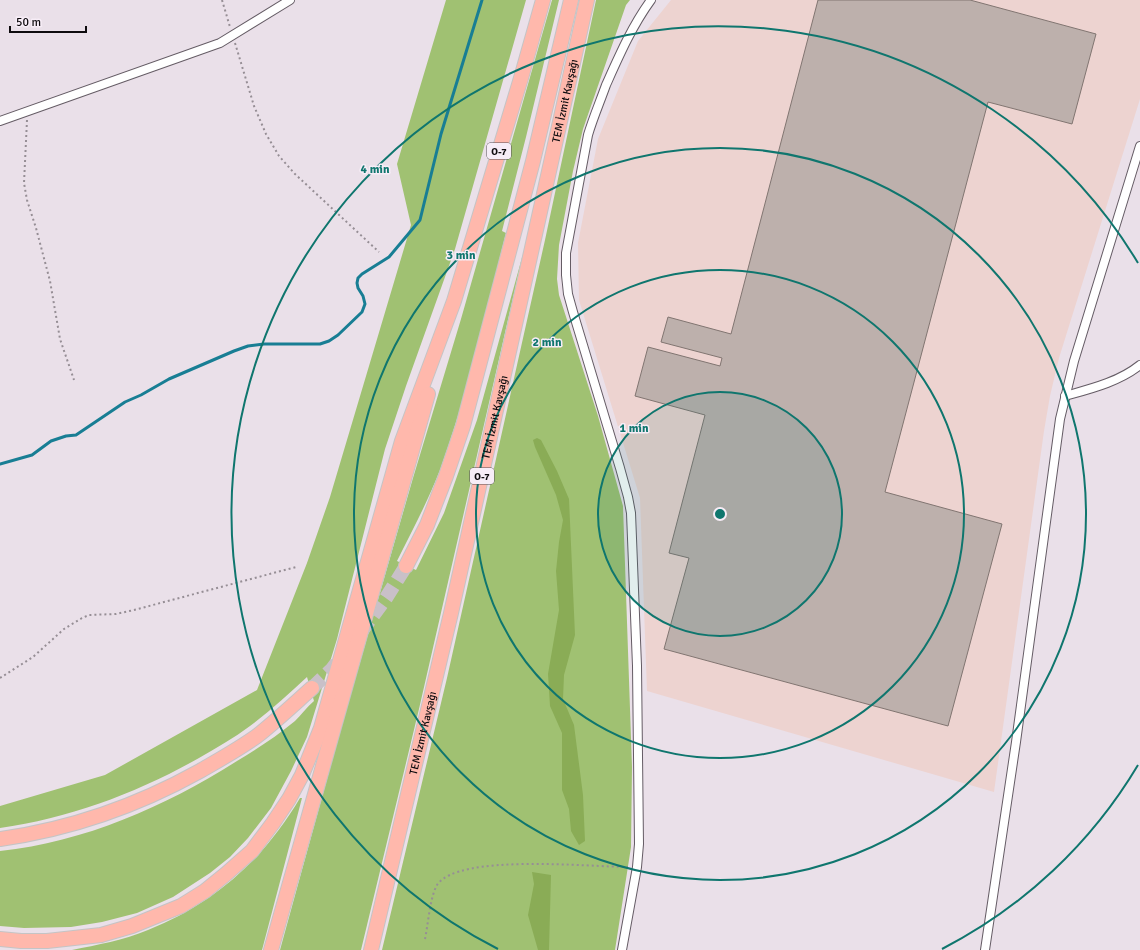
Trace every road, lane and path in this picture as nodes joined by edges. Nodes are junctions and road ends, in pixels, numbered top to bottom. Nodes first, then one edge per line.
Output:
1 (222, 0) edge
2 (290, 0) edge
3 (543, 0) edge
4 (571, 0) edge
5 (587, 0) edge
6 (651, 0) edge
7 (233, 35) junction
8 (27, 112) junction
9 (0, 122) edge
10 (1140, 146) edge
11 (379, 252) dead end
12 (454, 301) junction
13 (1140, 365) edge
14 (74, 380) dead end
15 (1065, 396) junction
16 (406, 566) tunnel mouth
17 (296, 567) dead end
18 (0, 678) edge
19 (312, 688) tunnel mouth
20 (0, 839) edge
21 (637, 868) junction
22 (0, 939) edge
23 (425, 939) dead end
24 (271, 950) edge
25 (371, 950) edge
26 (622, 950) edge
27 (985, 950) edge

1 - 7 path
2 - 7 street
3 - 12 highway, O-7
4 - 16 highway
5 - 25 highway, TEM İzmit Kavşağı / O-7
6 - 21 street
7 - 8 street
7 - 11 path
8 - 9 street
8 - 14 path
10 - 15 street
12 - 22 highway
12 - 24 highway, O-7
13 - 15 street
15 - 27 street
17 - 18 path
19 - 20 highway
21 - 23 path
21 - 26 street

